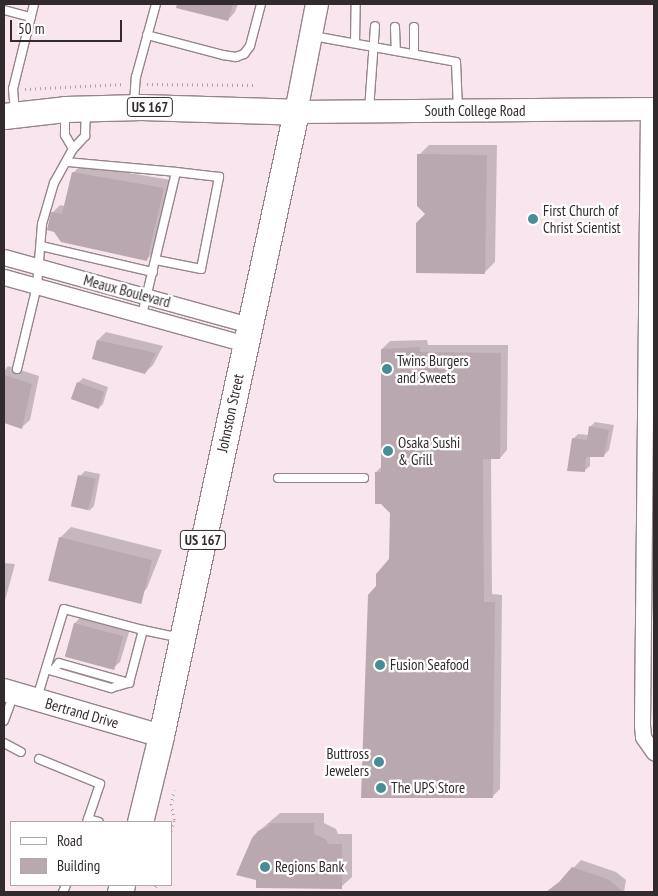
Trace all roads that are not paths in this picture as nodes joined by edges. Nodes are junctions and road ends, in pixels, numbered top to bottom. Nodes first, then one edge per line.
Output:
1 (34, 4) edge
2 (156, 4) edge
3 (261, 4) edge
4 (317, 4) edge
5 (356, 4) edge
6 (4, 10) edge
7 (31, 17) junction
8 (375, 26) dead end
9 (395, 27) dead end
10 (414, 27) dead end
11 (147, 35) junction
12 (311, 35) junction
13 (355, 43) junction
14 (374, 47) junction
15 (396, 51) junction
16 (414, 54) junction
17 (133, 107) junction
18 (75, 109) junction
19 (651, 109) edge
20 (458, 111) junction
21 (296, 112) junction
22 (369, 112) junction
23 (9, 115) edge
24 (73, 149) junction
25 (67, 162) junction
26 (176, 172) junction
27 (42, 246) junction
28 (4, 257) edge
29 (156, 260) junction
30 (39, 266) junction
31 (153, 272) junction
32 (4, 277) edge
33 (37, 286) junction
34 (148, 296) junction
35 (142, 315) junction
36 (248, 334) junction
37 (17, 369) dead end
38 (278, 478) dead end
39 (364, 478) dead end
40 (143, 630) junction
41 (182, 638) junction
42 (50, 670) junction
43 (9, 692) edge
44 (37, 700) junction
45 (4, 721) edge
46 (161, 736) junction
47 (4, 743) edge
48 (21, 752) dead end
49 (654, 753) edge
50 (39, 759) dead end
51 (88, 820) edge
52 (140, 821) edge

1 - 7 lane
2 - 11 lane
3 - 11 lane
4 - 12 main road, Johnston Street
5 - 13 lane
6 - 7 lane
7 - 23 lane
8 - 14 lane
9 - 15 lane
10 - 16 lane
11 - 17 lane
12 - 13 lane
12 - 21 main road, Johnston Street
13 - 14 lane
14 - 15 lane
14 - 22 lane
15 - 16 lane
16 - 20 lane
17 - 18 main road, US 167
17 - 21 main road, US 167
18 - 23 main road, US 167
18 - 24 lane
18 - 24 lane
19 - 20 main road, South College Road
19 - 49 street
20 - 22 main road, South College Road
21 - 22 main road, South College Road
21 - 36 main road, Johnston Street / US 167
24 - 25 lane
25 - 26 lane
25 - 27 lane
26 - 29 lane
26 - 29 lane
27 - 30 lane
27 - 31 lane
28 - 30 street, Meaux Boulevard
29 - 31 lane
30 - 33 lane
30 - 34 street, Meaux Boulevard
31 - 34 lane
32 - 33 street, Meaux Boulevard
33 - 35 street, Meaux Boulevard
33 - 37 lane
34 - 35 lane
34 - 36 street, Meaux Boulevard
35 - 36 street, Meaux Boulevard
36 - 41 main road, Johnston Street / US 167
38 - 39 lane
40 - 41 lane
40 - 42 lane
40 - 42 lane
41 - 46 main road, Johnston Street / US 167
42 - 44 lane
43 - 44 main road, Bertrand Drive
43 - 45 lane
44 - 46 main road, Bertrand Drive
46 - 52 main road, Johnston Street / US 167
47 - 48 lane
50 - 51 lane

